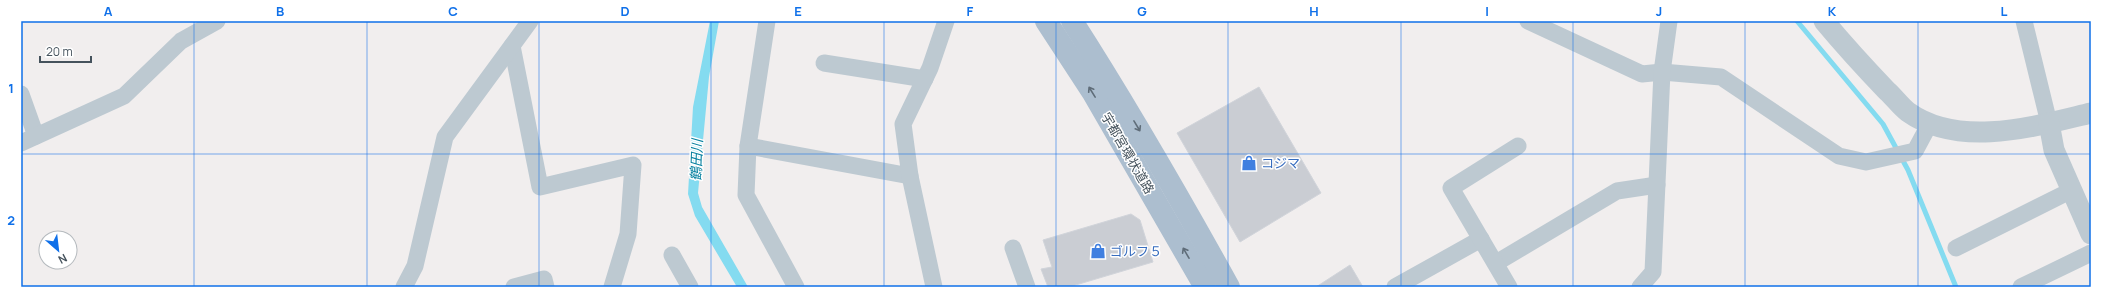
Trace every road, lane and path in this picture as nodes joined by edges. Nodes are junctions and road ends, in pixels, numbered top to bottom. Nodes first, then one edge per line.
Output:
1 (217, 21) edge
2 (530, 21) edge
3 (767, 21) edge
4 (946, 21) edge
5 (1046, 21) edge
6 (1072, 21) edge
7 (1528, 21) edge
8 (1669, 21) edge
9 (1824, 21) edge
10 (2024, 21) edge
11 (512, 46) junction
12 (824, 63) dead end
13 (1662, 72) junction
14 (925, 79) junction
15 (21, 94) edge
16 (2091, 113) edge
17 (1930, 123) junction
18 (2049, 123) junction
19 (28, 139) edge
20 (748, 146) junction
21 (1518, 146) dead end
22 (910, 176) junction
23 (1657, 185) junction
24 (2072, 190) junction
25 (2091, 234) edge
26 (1481, 239) junction
27 (1013, 248) dead end
28 (1956, 248) dead end
29 (2091, 253) edge
30 (672, 254) dead end
31 (1496, 263) junction
32 (404, 287) edge
33 (514, 287) edge
34 (546, 287) edge
35 (612, 287) edge
36 (690, 287) edge
37 (796, 287) edge
38 (934, 287) edge
39 (1027, 287) edge
40 (1205, 287) edge
41 (1229, 287) edge
42 (1395, 287) edge
43 (1509, 287) edge
44 (1640, 287) edge
45 (2021, 287) edge

1 - 19 street
2 - 11 street
3 - 20 street
4 - 14 street
40 -> 5 main road, 宇都宮環状道路
6 -> 41 main road, 宇都宮環状道路
7 - 13 street
8 - 13 street
9 - 17 street
10 - 18 street
11 - 32 street
11 - 35 street
12 - 14 street
13 - 17 street
13 - 23 street
14 - 22 street
15 - 19 street
16 - 18 street
17 - 18 street
18 - 24 street
20 - 22 street
20 - 37 street
21 - 26 street
22 - 38 street
23 - 31 street
23 - 44 street
24 - 25 street
24 - 28 street
26 - 31 street
26 - 42 street
27 - 39 street
29 - 45 street
30 - 36 street
31 - 43 street
33 - 34 street

